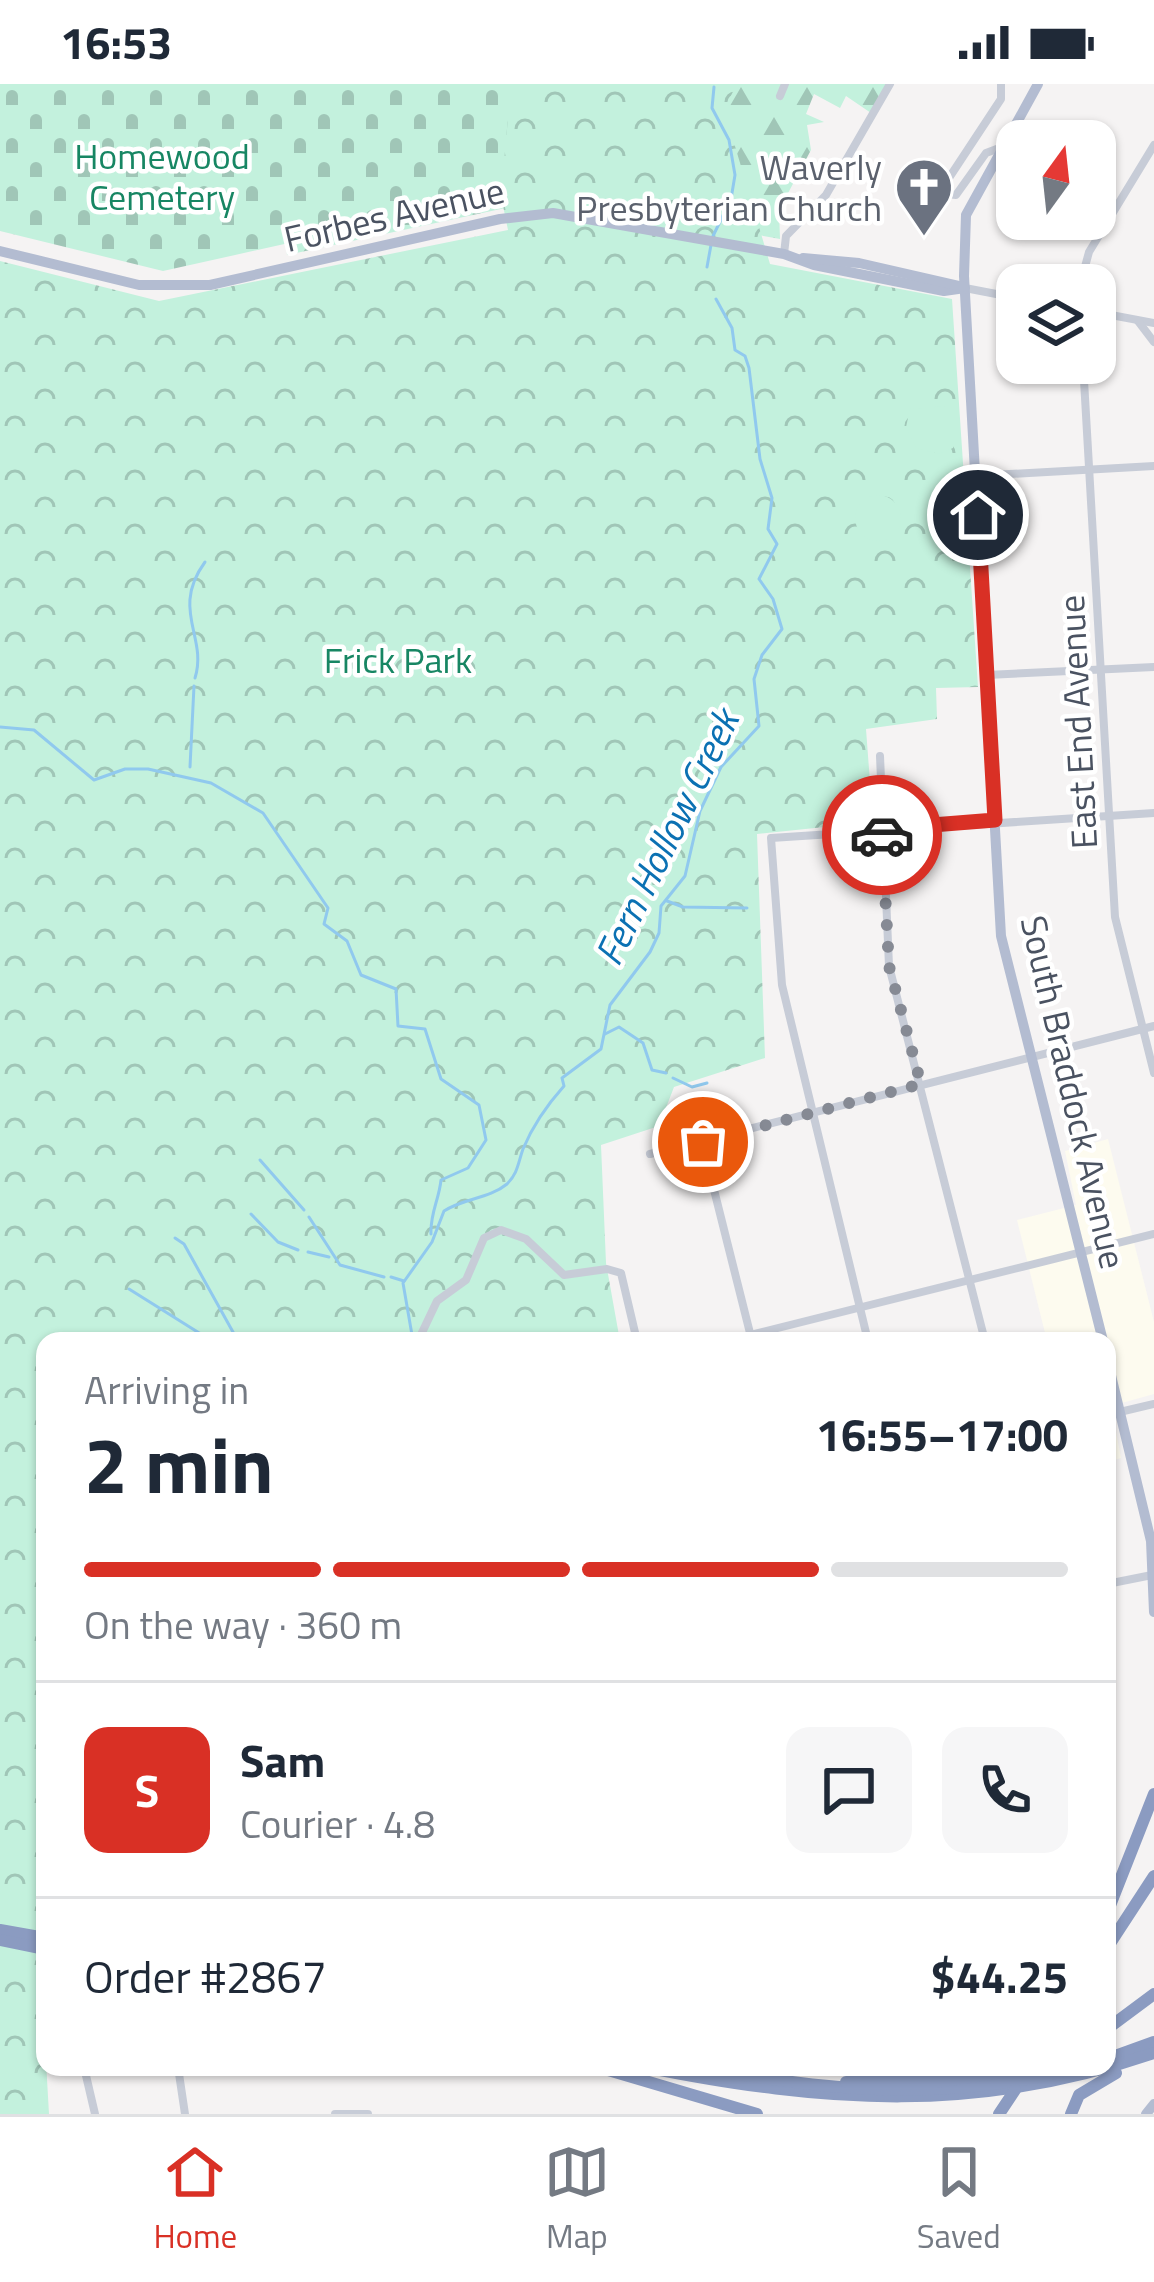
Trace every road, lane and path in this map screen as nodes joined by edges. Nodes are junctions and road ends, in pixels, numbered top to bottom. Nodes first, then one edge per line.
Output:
1 (785, 84) edge
2 (890, 84) edge
3 (1001, 84) edge
4 (1038, 84) edge
5 (780, 96) dead end
6 (1017, 120) edge
7 (1154, 145) edge
8 (996, 149) edge
9 (996, 158) edge
10 (0, 251) edge
11 (963, 251) junction
12 (780, 253) junction
13 (803, 258) junction
14 (1086, 264) edge
15 (946, 280) junction
16 (965, 288) junction
17 (996, 294) edge
18 (1116, 316) edge
19 (1137, 320) junction
20 (1154, 323) edge
21 (1154, 342) edge
22 (1084, 384) edge
23 (1154, 466) edge
24 (1089, 471) junction
25 (975, 476) junction
26 (1154, 667) edge
27 (1102, 670) junction
28 (986, 675) junction
29 (880, 756) dead end
30 (1154, 813) edge
31 (1110, 815) junction
32 (995, 820) junction
33 (882, 829) junction
34 (1154, 1026) edge
35 (1142, 1029) junction
36 (1031, 1057) junction
37 (1154, 1072) edge
38 (921, 1084) junction
39 (811, 1111) junction
40 (704, 1137) junction
41 (650, 1154) dead end
42 (1154, 1234) edge
43 (1081, 1251) junction
44 (970, 1280) junction
45 (860, 1307) junction
46 (422, 1332) edge
47 (635, 1332) edge
48 (751, 1332) edge
49 (773, 1332) edge
50 (866, 1332) edge
51 (983, 1332) edge
52 (1101, 1332) edge
53 (1154, 1403) edge
54 (1116, 1412) edge
55 (1116, 1420) edge
56 (1152, 1575) edge
57 (1116, 1582) edge
58 (1154, 1612) edge
59 (1154, 1794) edge
60 (1154, 1876) edge
61 (1116, 1890) edge
62 (0, 1930) edge
63 (1116, 1934) edge
64 (36, 1936) edge
65 (0, 1940) edge
66 (36, 1947) edge
67 (1153, 1995) edge
68 (1116, 2022) edge
69 (1154, 2042) edge
70 (1154, 2054) edge
71 (1116, 2056) edge
72 (1116, 2061) edge
73 (1116, 2074) edge
74 (86, 2076) edge
75 (179, 2076) edge
76 (628, 2076) edge
77 (696, 2076) edge
78 (750, 2076) edge
79 (776, 2076) edge
80 (937, 2076) edge
81 (1032, 2076) edge
82 (1032, 2076) edge
83 (1039, 2076) edge
84 (1111, 2076) edge
85 (914, 2083) junction
86 (990, 2086) junction
87 (699, 2097) junction
88 (1154, 2104) edge
89 (95, 2114) edge
90 (185, 2114) edge
91 (335, 2114) edge
92 (368, 2114) edge
93 (733, 2114) edge
94 (758, 2114) edge
95 (999, 2114) edge
96 (1071, 2114) edge
97 (1146, 2114) edge

1 - 5 street
2 - 12 street
3 - 8 street
4 - 6 main road, South Braddock Avenue
7 - 14 street
9 - 11 main road, South Braddock Avenue
10 - 12 main road, Forbes Avenue
11 - 15 main road
11 - 16 main road, South Braddock Avenue
12 - 13 main road, Forbes Avenue
13 - 15 main road, Forbes Avenue
13 - 16 main road, Forbes Avenue
15 - 16 main road, Forbes Avenue
16 - 17 street, Forbes Avenue
16 - 25 main road, South Braddock Avenue
18 - 19 street
19 - 20 street
19 - 21 street
22 - 24 street, East End Avenue
23 - 24 street
24 - 25 street
24 - 27 street, East End Avenue
25 - 28 main road, South Braddock Avenue
26 - 27 street
27 - 28 street
27 - 31 street, East End Avenue
28 - 32 main road, South Braddock Avenue
29 - 33 street
30 - 31 street
31 - 32 street
31 - 35 street, East End Avenue
32 - 33 street
32 - 36 main road, South Braddock Avenue
33 - 38 street
33 - 39 street
34 - 35 street
35 - 36 street
35 - 37 street, East End Avenue
36 - 38 street
36 - 43 main road, South Braddock Avenue
38 - 39 street
38 - 44 street
39 - 40 street
39 - 45 street
40 - 41 street
40 - 48 street
42 - 43 street
43 - 44 street
43 - 52 main road, South Braddock Avenue
44 - 45 street
44 - 51 street
45 - 49 street
45 - 50 street
46 - 47 street
53 - 54 street
55 - 56 main road
56 - 57 street
56 - 58 main road
59 - 61 highway
60 - 63 highway
62 - 64 highway
65 - 66 highway
67 - 68 highway
69 - 71 highway
70 - 72 highway
70 - 73 highway
74 - 89 street
75 - 90 street
76 - 87 highway
77 - 86 highway
78 - 86 highway
79 - 85 highway
80 - 85 highway
81 - 86 highway
82 - 86 highway
83 - 95 highway
84 - 96 highway
85 - 86 highway
87 - 93 highway
87 - 94 highway
88 - 97 main road
91 - 92 street

